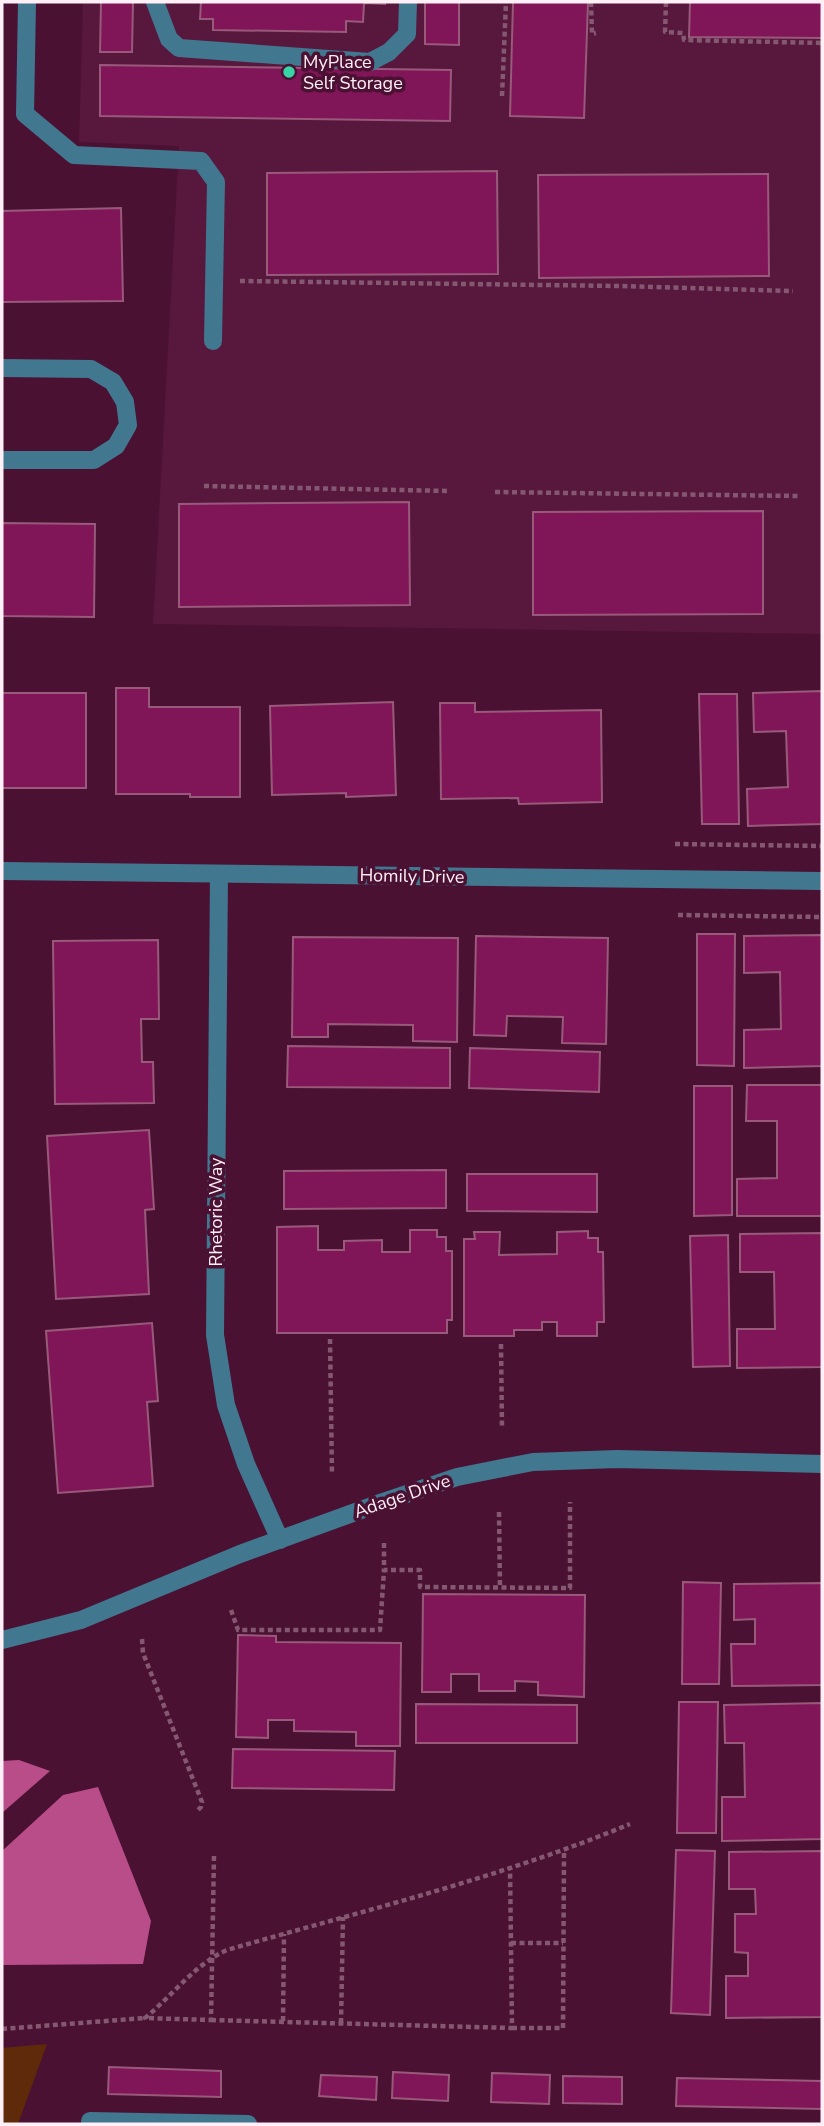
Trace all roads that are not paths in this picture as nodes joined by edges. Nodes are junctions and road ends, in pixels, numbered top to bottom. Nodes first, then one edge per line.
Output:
1 (27, 2) edge
2 (155, 2) edge
3 (408, 2) edge
4 (213, 341) dead end
5 (2, 368) edge
6 (2, 460) edge
7 (2, 872) edge
8 (219, 874) junction
9 (822, 881) edge
10 (822, 1464) edge
11 (280, 1539) junction
12 (2, 1640) edge
13 (90, 2121) dead end
14 (248, 2124) edge

1 - 4 street
2 - 3 street
5 - 6 street
7 - 8 street, Homily Drive
8 - 9 street, Homily Drive
8 - 11 street, Rhetoric Way
10 - 11 street, Adage Drive
11 - 12 street, Adage Drive
13 - 14 street

